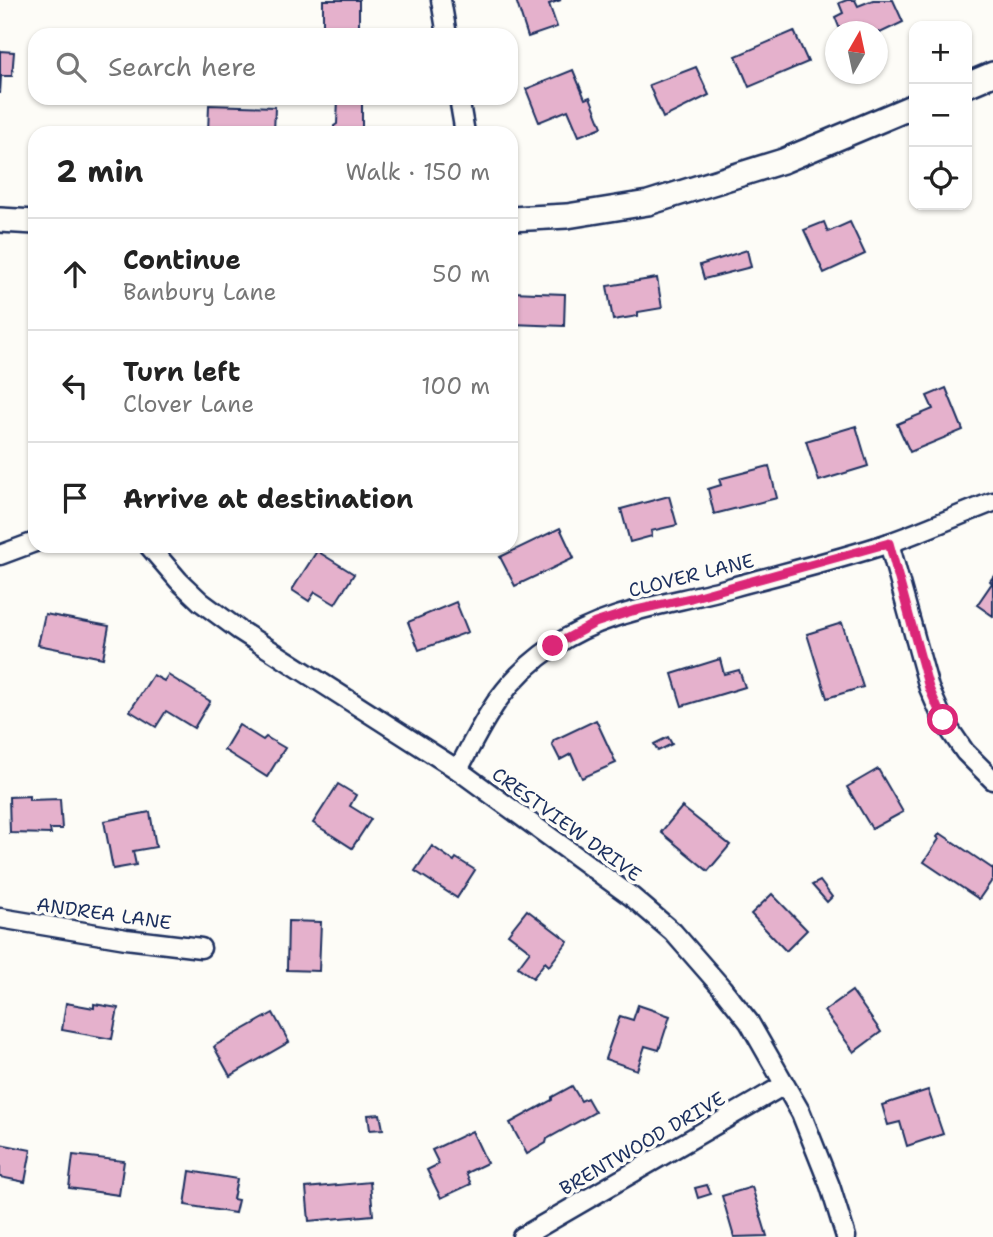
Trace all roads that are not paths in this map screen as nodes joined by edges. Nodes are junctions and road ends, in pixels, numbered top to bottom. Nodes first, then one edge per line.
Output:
1 (441, 0) edge
2 (446, 28) edge
3 (993, 74) edge
4 (969, 84) edge
5 (460, 105) edge
6 (909, 108) edge
7 (464, 126) edge
8 (518, 219) edge
9 (0, 220) edge
10 (28, 222) edge
11 (993, 502) edge
12 (889, 543) junction
13 (28, 545) edge
14 (155, 553) edge
15 (0, 555) edge
16 (458, 771) junction
17 (993, 780) edge
18 (0, 918) edge
19 (201, 948) dead end
20 (784, 1085) junction
21 (522, 1237) edge
22 (846, 1237) edge

1 - 2 street
3 - 4 street
5 - 7 street
6 - 8 street
9 - 10 street
11 - 12 street, CLOVER LANE
12 - 16 street, CLOVER LANE
12 - 17 street
13 - 15 street
14 - 16 street, CRESTVIEW DRIVE
16 - 20 street, CRESTVIEW DRIVE
18 - 19 street, ANDREA LANE
20 - 21 street, BRENTWOOD DRIVE
20 - 22 street, CRESTVIEW DRIVE

